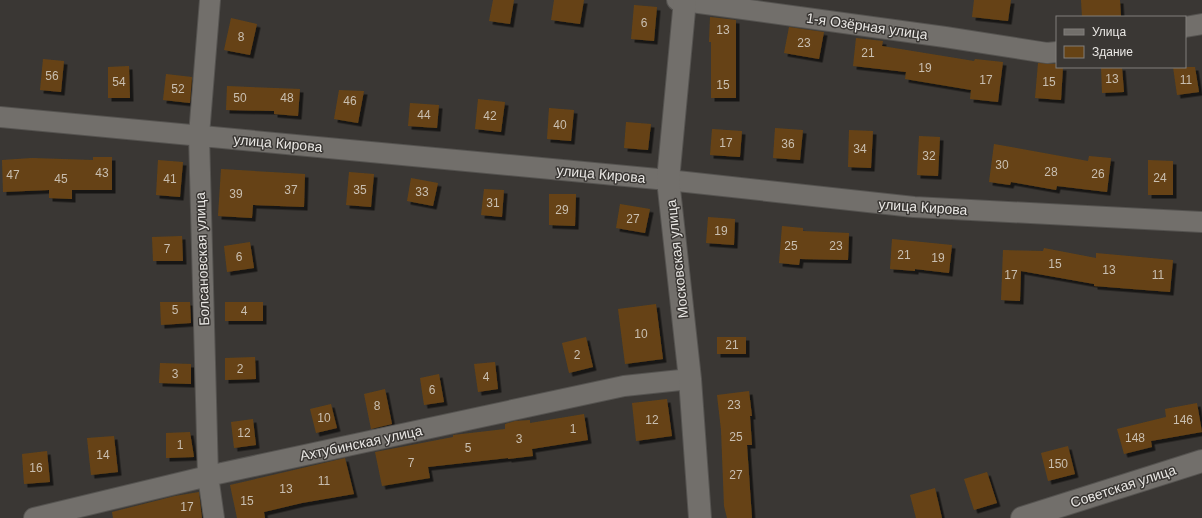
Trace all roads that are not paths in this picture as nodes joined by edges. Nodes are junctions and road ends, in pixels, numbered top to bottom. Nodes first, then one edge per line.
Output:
1 (210, 0) edge
2 (682, 0) edge
3 (1202, 24) edge
4 (1186, 27) edge
5 (1056, 52) edge
6 (0, 117) edge
7 (199, 135) junction
8 (668, 180) junction
9 (1202, 222) edge
10 (690, 378) junction
11 (1202, 461) edge
12 (208, 476) junction
13 (34, 518) edge
14 (214, 518) edge
15 (700, 518) edge
16 (1022, 518) edge

1 - 7 street, Болсановская улица
2 - 5 street, 1-я Озёрная улица
2 - 8 street, Московская улица
3 - 4 street
6 - 7 street, улица Кирова
7 - 8 street, улица Кирова
7 - 12 street, Болсановская улица
8 - 9 street, улица Кирова
8 - 10 street, Московская улица
10 - 12 street, Ахтубинская улица
10 - 15 street, Московская улица
11 - 16 street, Советская улица
12 - 13 street, Ахтубинская улица
12 - 14 street, Болсановская улица

